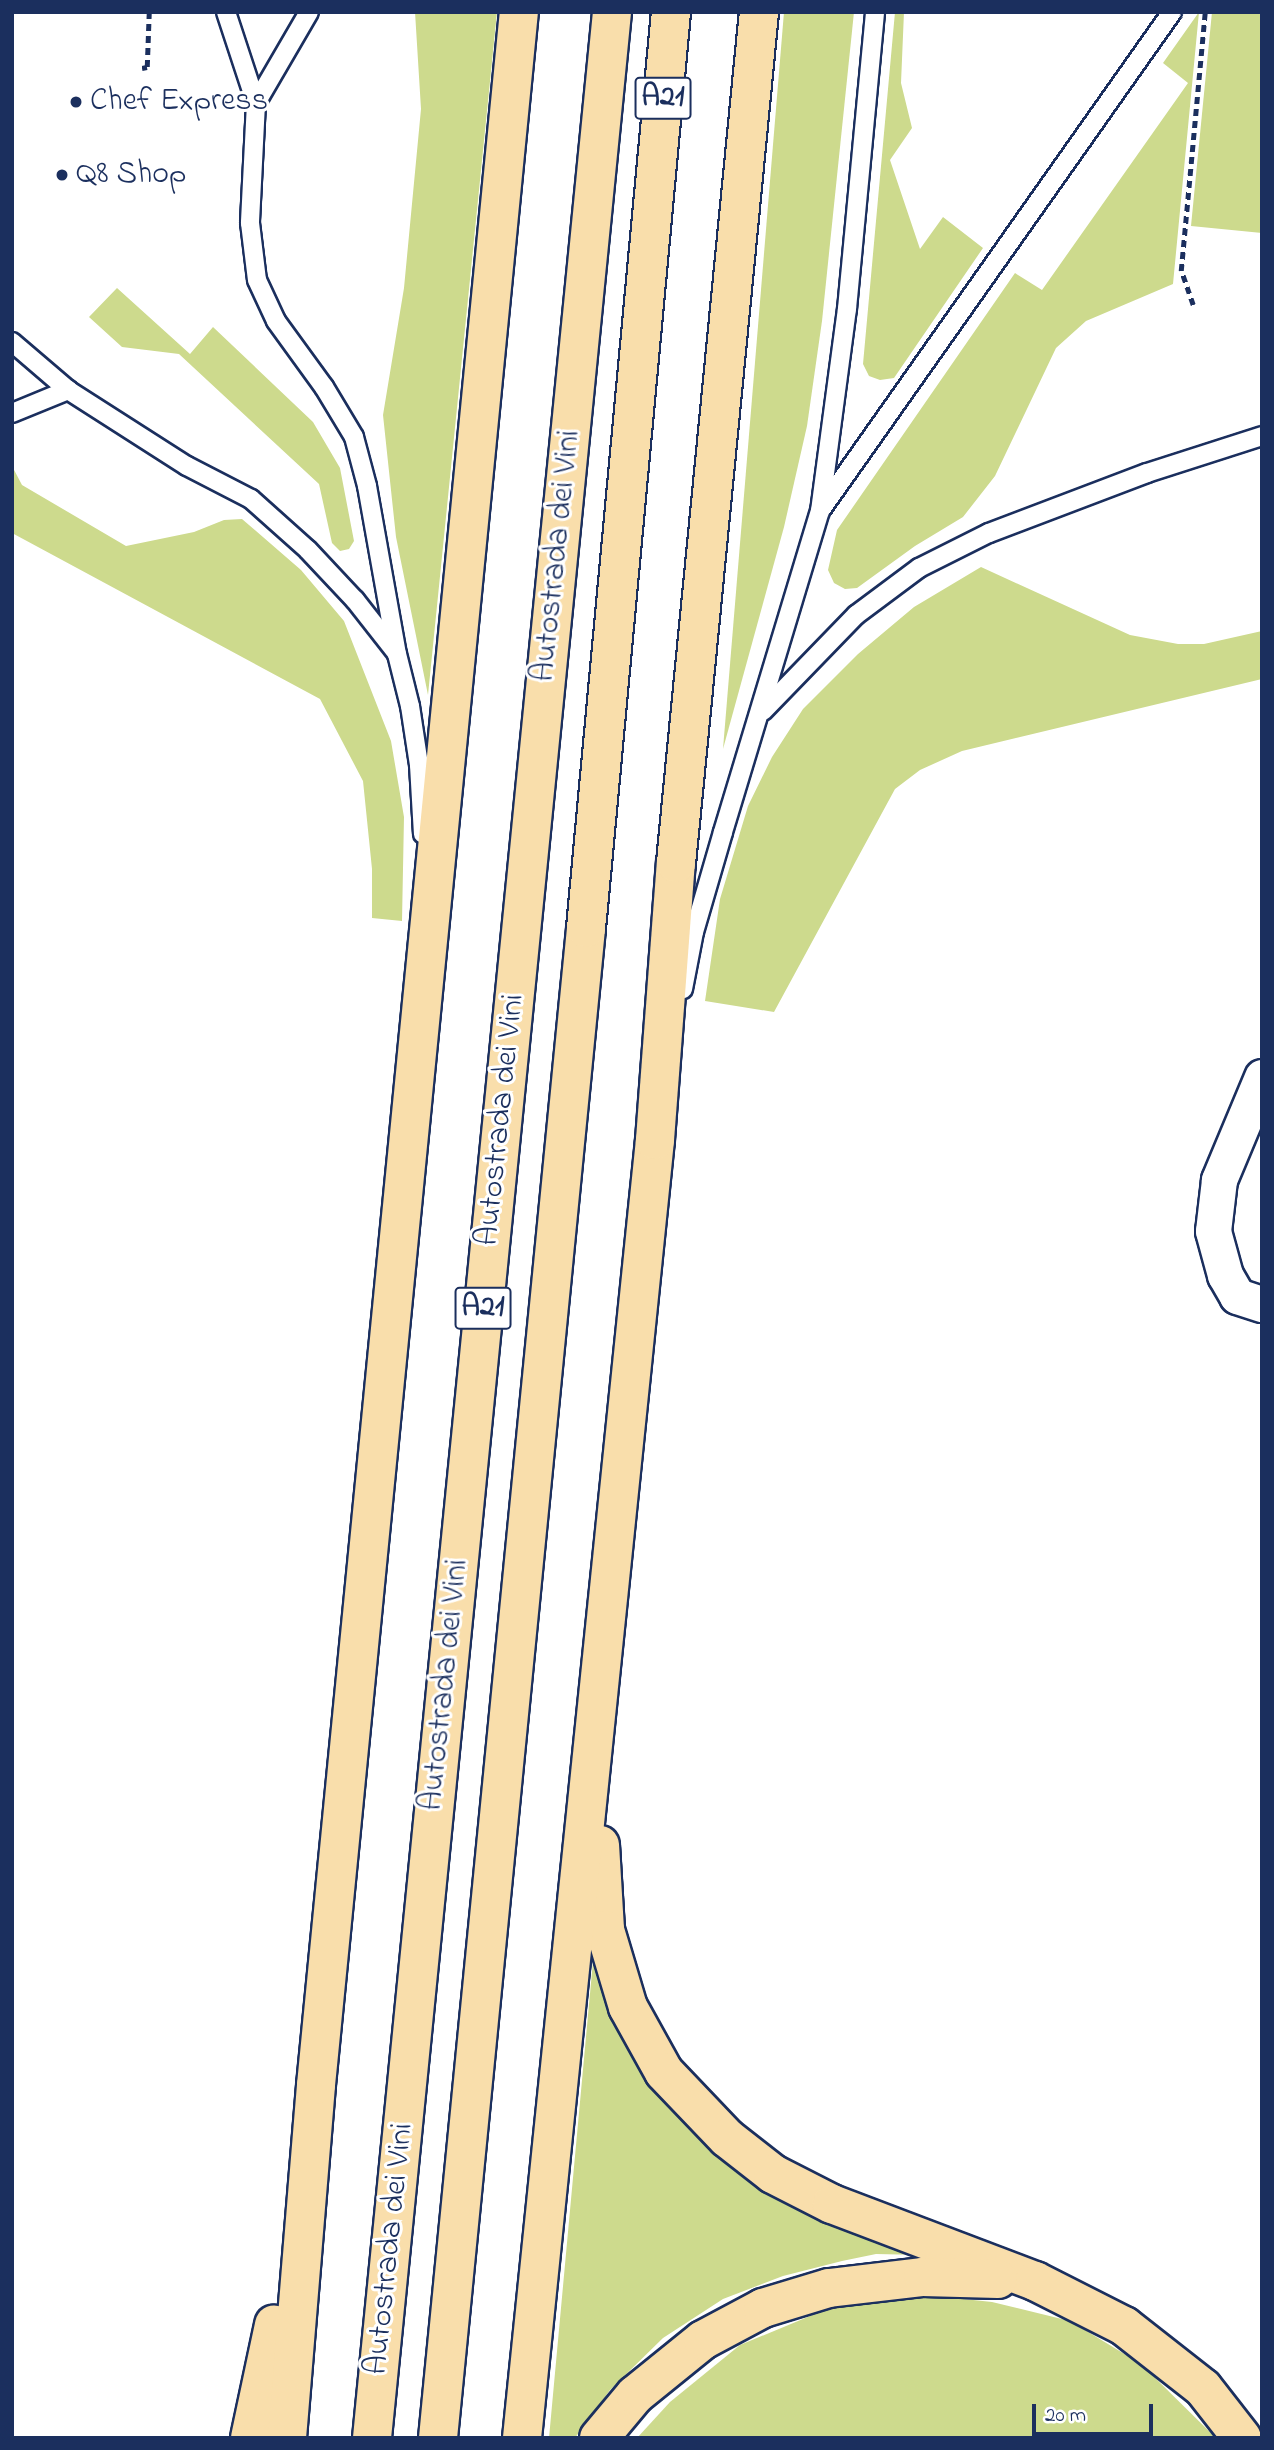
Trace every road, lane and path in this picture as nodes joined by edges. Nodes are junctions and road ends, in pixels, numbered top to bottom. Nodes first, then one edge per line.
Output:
1 (149, 12) edge
2 (226, 12) edge
3 (309, 12) edge
4 (519, 12) edge
5 (612, 12) edge
6 (671, 12) edge
7 (759, 12) edge
8 (875, 12) edge
9 (1172, 12) edge
10 (1205, 12) edge
11 (142, 68) dead end
12 (256, 103) junction
13 (1194, 305) dead end
14 (12, 342) edge
15 (68, 390) junction
16 (12, 414) edge
17 (1262, 436) edge
18 (820, 511) junction
19 (397, 654) junction
20 (761, 713) junction
21 (429, 925) junction
22 (1262, 1077) edge
23 (655, 1140) junction
24 (1262, 1304) edge
25 (601, 1681) junction
26 (316, 2085) junction
27 (1035, 2281) junction
28 (250, 2438) edge
29 (287, 2438) edge
30 (372, 2438) edge
31 (438, 2438) edge
32 (522, 2438) edge
33 (599, 2438) edge
34 (1242, 2438) edge

1 - 11 path
2 - 12 lane
3 - 12 lane
4 - 21 highway
5 - 30 highway, Autostrada dei Vini / A21
6 - 31 highway, Autostrada dei Vini / A21
7 - 23 highway
8 - 18 lane
9 - 18 lane
10 - 13 path
12 - 19 lane
14 - 15 lane
15 - 16 lane
15 - 19 lane
17 - 20 lane
18 - 20 lane
19 - 21 lane
20 - 23 lane
21 - 26 highway
22 - 24 street
23 - 25 highway
25 - 27 highway
25 - 32 highway
26 - 28 highway
26 - 29 highway
27 - 33 highway
27 - 34 highway

